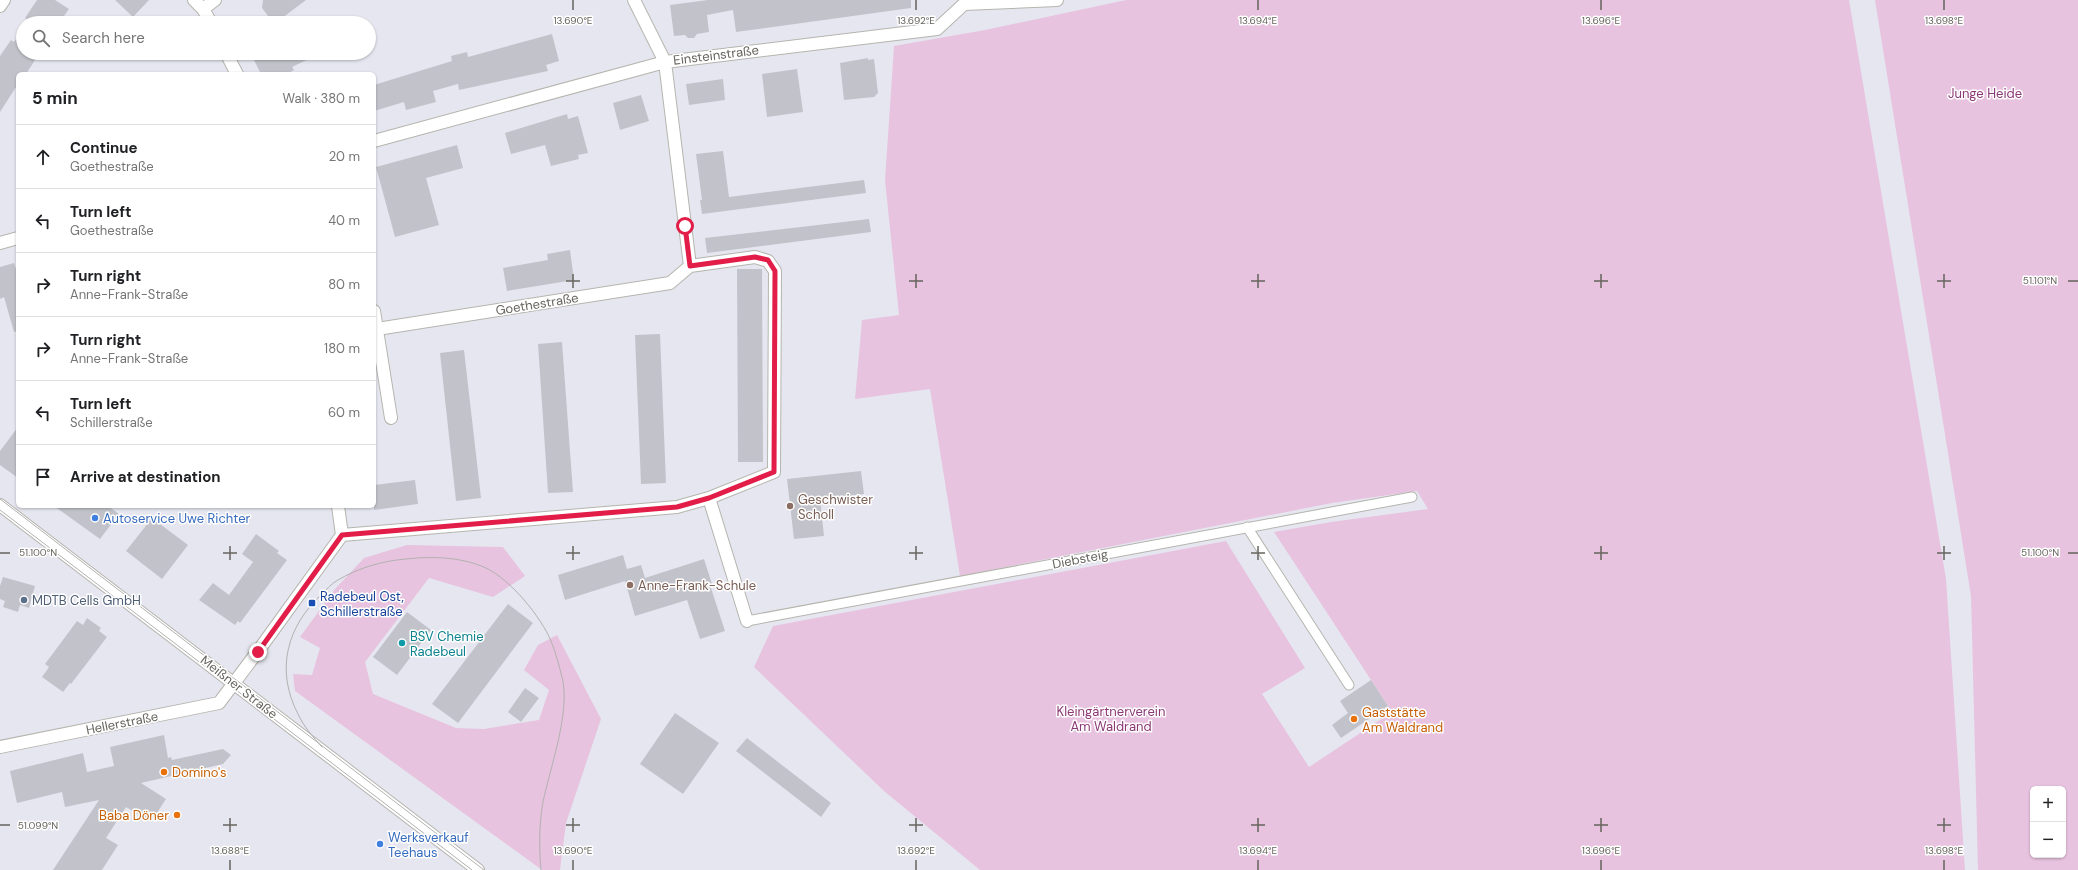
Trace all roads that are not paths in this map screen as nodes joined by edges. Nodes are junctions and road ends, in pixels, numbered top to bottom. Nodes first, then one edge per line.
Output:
1 (4, 0) edge
2 (194, 0) edge
3 (215, 0) edge
4 (634, 0) edge
5 (1057, 0) edge
6 (964, 2) edge
7 (0, 6) edge
8 (203, 8) junction
9 (207, 16) edge
10 (230, 60) edge
11 (665, 62) junction
12 (236, 72) edge
13 (376, 140) edge
14 (16, 239) edge
15 (0, 243) edge
16 (690, 266) junction
17 (376, 323) edge
18 (377, 329) junction
19 (391, 418) dead end
20 (1412, 497) dead end
21 (709, 498) junction
22 (0, 504) edge
23 (338, 508) edge
24 (1247, 527) junction
25 (342, 535) junction
26 (747, 621) joint
27 (234, 683) junction
28 (1349, 685) dead end
29 (0, 747) edge
30 (478, 870) edge

1 - 7 street
2 - 8 street
3 - 8 street
4 - 11 street
5 - 6 street, Einsteinstraße
6 - 11 street, Einsteinstraße
8 - 9 street
10 - 12 street
11 - 13 street, Einsteinstraße
11 - 16 street
14 - 15 street
16 - 18 street, Goethestraße
16 - 21 street
17 - 18 street
18 - 19 street
20 - 24 lane, Diebsteig
21 - 25 street
21 - 26 street
22 - 27 street, Meißner Straße
23 - 25 street
24 - 26 lane, Diebsteig
24 - 28 lane
25 - 27 street, Hellerstraße
27 - 29 street, Hellerstraße
27 - 30 street, Meißner Straße

